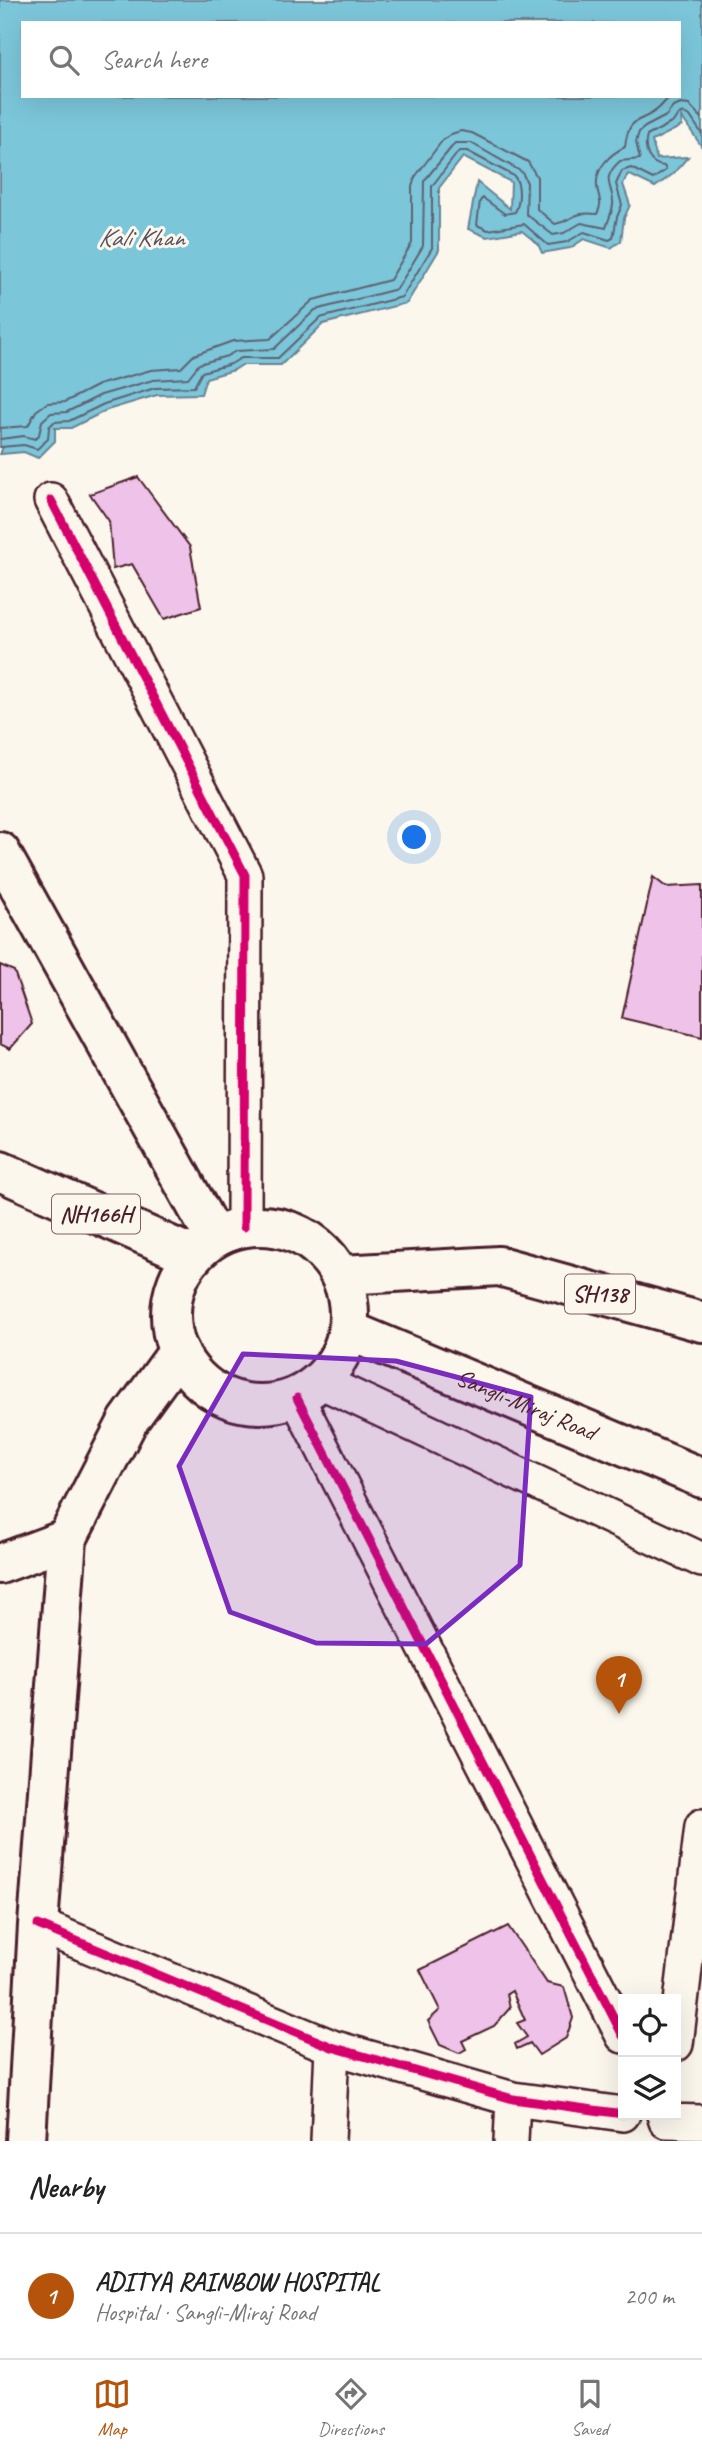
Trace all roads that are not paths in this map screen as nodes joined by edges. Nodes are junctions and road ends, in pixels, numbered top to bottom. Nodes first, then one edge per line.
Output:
1 (51, 500) dead end
2 (0, 852) edge
3 (0, 1171) edge
4 (217, 1240) junction
5 (342, 1275) junction
6 (702, 1322) edge
7 (350, 1331) junction
8 (179, 1351) junction
9 (310, 1390) junction
10 (702, 1478) edge
11 (67, 1539) junction
12 (702, 1560) edge
13 (0, 1564) edge
14 (702, 1826) edge
15 (38, 1925) junction
16 (681, 2002) edge
17 (618, 2026) edge
18 (332, 2047) junction
19 (513, 2099) junction
20 (618, 2114) edge
21 (702, 2122) edge
22 (665, 2123) edge
23 (26, 2141) edge
24 (328, 2141) edge
25 (511, 2141) edge

1 - 4 street
2 - 4 main road
3 - 4 main road, NH166H
4 - 5 main road
4 - 8 main road
5 - 6 main road, SH138
5 - 7 main road
7 - 9 main road
7 - 10 main road, Sangli-Miraj Road
8 - 9 main road
8 - 11 main road
9 - 12 street
9 - 17 street
11 - 13 main road
11 - 15 main road
14 - 16 street
15 - 18 street
15 - 23 main road
18 - 19 street
18 - 24 street
19 - 20 street
19 - 25 street
21 - 22 street

